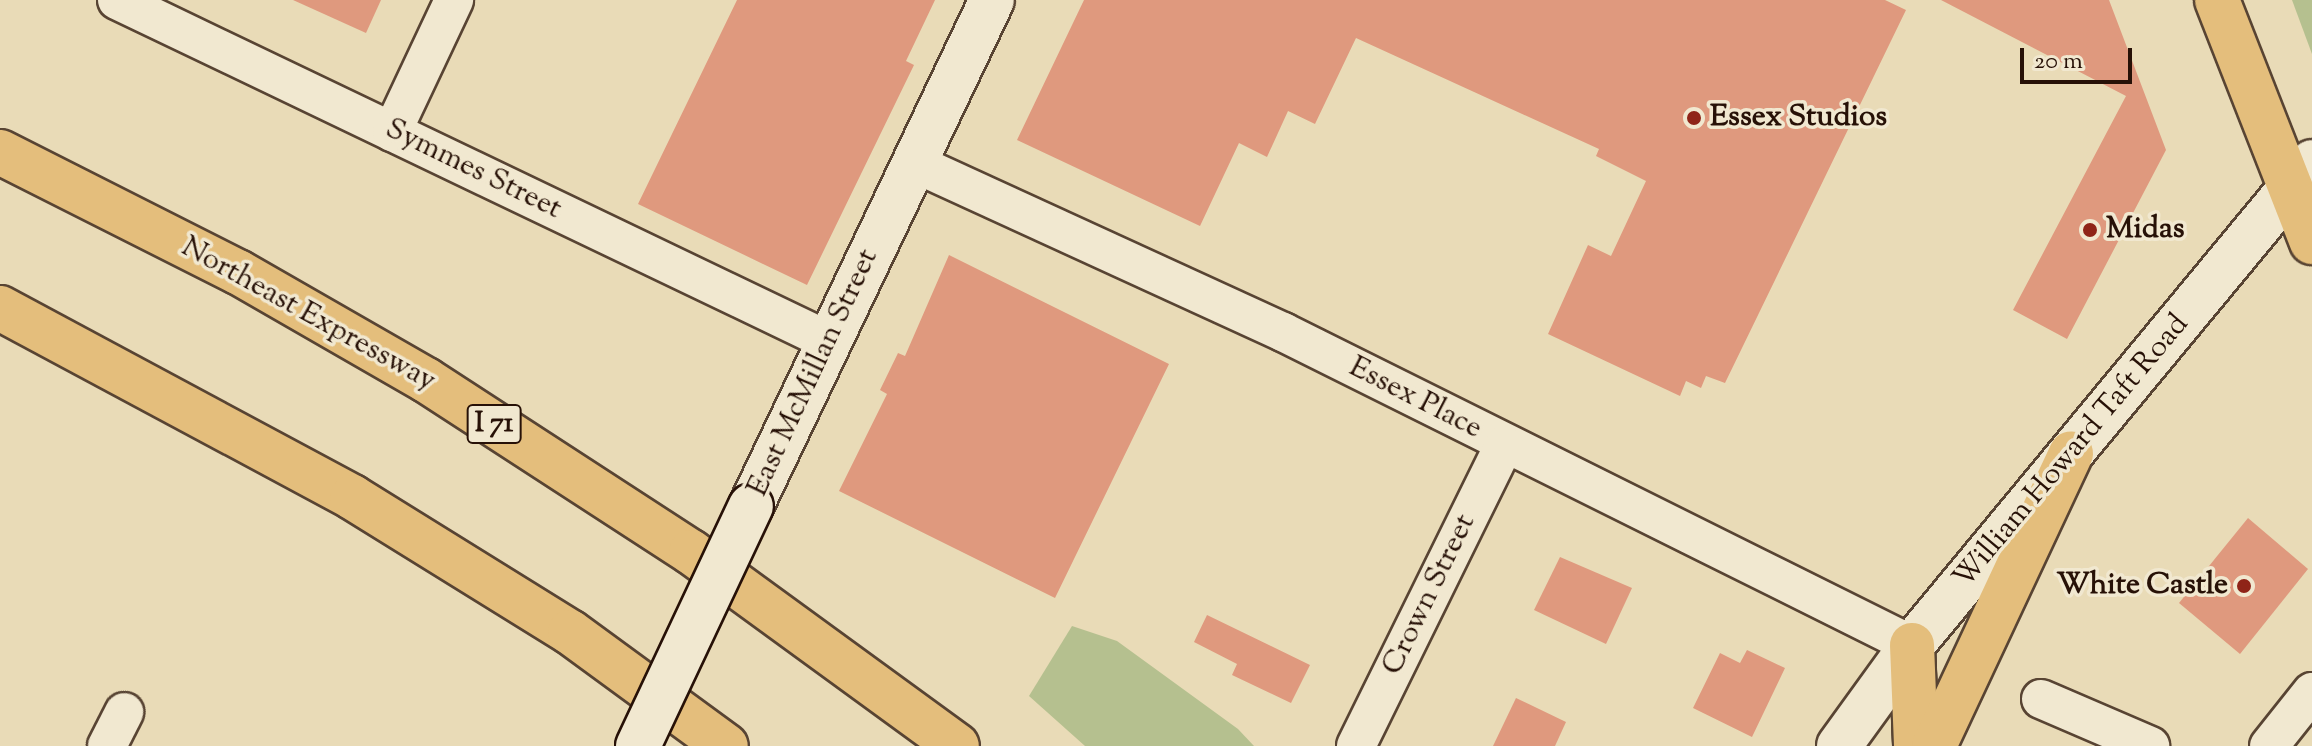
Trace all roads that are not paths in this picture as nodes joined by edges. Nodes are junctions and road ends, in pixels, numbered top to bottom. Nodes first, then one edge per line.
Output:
1 (117, 0) edge
2 (454, 0) edge
3 (992, 0) edge
4 (2217, 0) edge
5 (392, 132) junction
6 (0, 152) edge
7 (914, 163) junction
8 (2301, 176) edge
9 (2312, 242) edge
10 (0, 308) edge
11 (829, 341) junction
12 (1504, 445) junction
13 (2071, 453) junction
14 (1912, 645) junction
15 (2312, 692) edge
16 (2041, 699) dead end
17 (124, 712) dead end
18 (107, 746) edge
19 (638, 746) edge
20 (726, 746) edge
21 (957, 746) edge
22 (1356, 746) edge
23 (1839, 746) edge
24 (1916, 746) edge
25 (1934, 746) edge
26 (2150, 746) edge
27 (2269, 746) edge

1 - 5 street, Symmes Street
2 - 5 street
3 - 7 main road, East McMillan Street
4 - 8 main road
5 - 11 street, Symmes Street
6 - 21 main road, Northeast Expressway / I 71
7 - 11 main road, East McMillan Street
7 - 12 street, Essex Place
8 - 9 main road
8 - 13 main road, William Howard Taft Road
10 - 20 main road
11 - 19 main road, East McMillan Street, bridge
12 - 14 street, Essex Place
12 - 22 street, Crown Street
13 - 14 main road, William Howard Taft Road
13 - 25 main road
14 - 23 main road, William Howard Taft Road
14 - 24 main road
15 - 27 street
16 - 26 street
17 - 18 street

